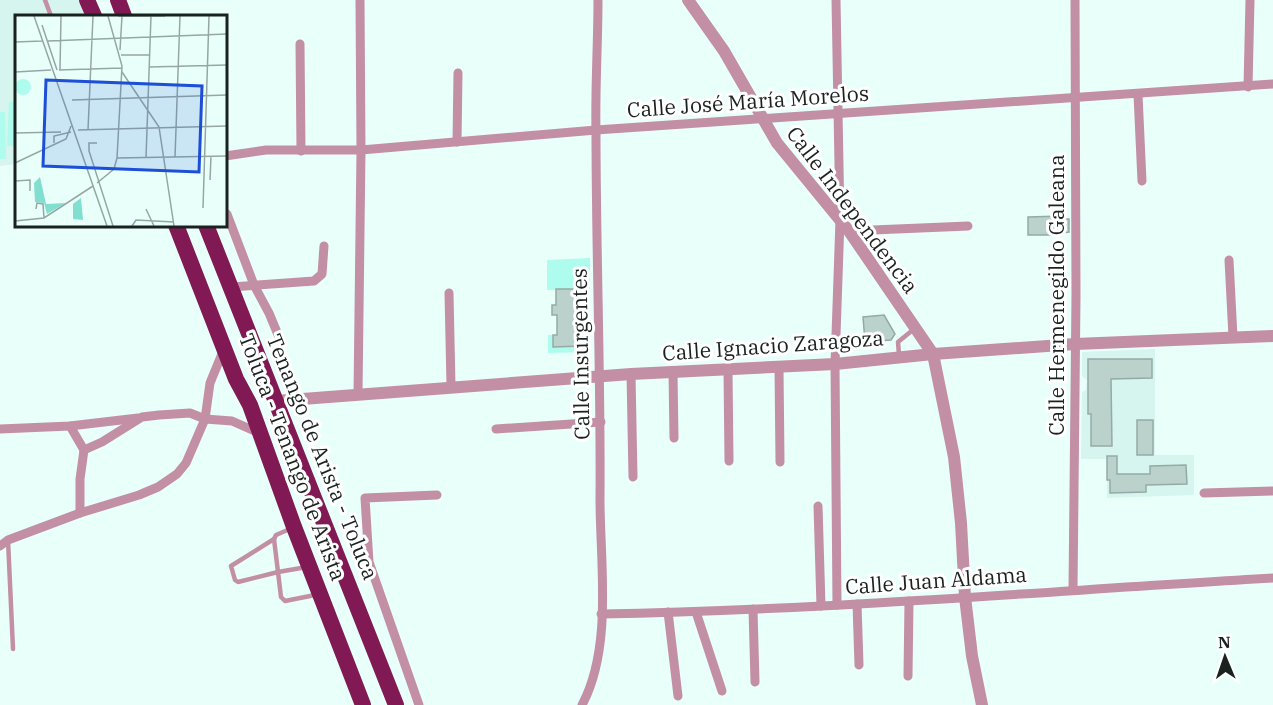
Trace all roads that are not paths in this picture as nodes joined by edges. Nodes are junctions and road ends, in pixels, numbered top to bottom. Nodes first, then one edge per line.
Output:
1 (45, 0) edge
2 (87, 0) edge
3 (118, 0) edge
4 (360, 0) edge
5 (598, 0) edge
6 (688, 0) edge
7 (836, 0) edge
8 (1075, 0) edge
9 (1250, 0) edge
10 (51, 15) edge
11 (94, 15) edge
12 (124, 15) edge
13 (300, 44) dead end
14 (458, 73) dead end
15 (1273, 84) edge
16 (1248, 87) junction
17 (1138, 95) junction
18 (1076, 99) junction
19 (839, 114) junction
20 (763, 120) junction
21 (596, 130) junction
22 (457, 142) junction
23 (361, 150) junction
24 (301, 151) junction
25 (226, 156) edge
26 (1142, 182) dead end
27 (227, 214) dead end
28 (840, 219) junction
29 (176, 226) edge
30 (206, 226) edge
31 (969, 226) dead end
32 (849, 231) junction
33 (324, 246) dead end
34 (1229, 260) dead end
35 (255, 285) junction
36 (231, 287) junction
37 (449, 293) dead end
38 (915, 328) junction
39 (1273, 336) edge
40 (1233, 337) junction
41 (281, 342) dead end
42 (1075, 344) junction
43 (225, 347) junction
44 (933, 354) junction
45 (900, 358) junction
46 (835, 364) junction
47 (779, 368) junction
48 (728, 370) junction
49 (673, 372) junction
50 (631, 374) junction
51 (600, 376) junction
52 (451, 387) junction
53 (358, 394) junction
54 (276, 401) junction
55 (142, 417) junction
56 (205, 419) junction
57 (601, 422) junction
58 (70, 426) junction
59 (0, 429) edge
60 (496, 429) dead end
61 (259, 433) junction
62 (675, 438) dead end
63 (84, 450) junction
64 (729, 461) dead end
65 (780, 462) dead end
66 (633, 477) dead end
67 (1273, 491) edge
68 (1204, 493) dead end
69 (436, 495) dead end
70 (818, 506) dead end
71 (80, 513) junction
72 (294, 527) junction
73 (273, 539) junction
74 (4, 543) edge
75 (310, 566) junction
76 (278, 572) junction
77 (1273, 578) edge
78 (1073, 590) junction
79 (321, 594) junction
80 (965, 597) junction
81 (909, 601) junction
82 (857, 604) junction
83 (821, 606) junction
84 (837, 606) junction
85 (753, 609) junction
86 (668, 612) junction
87 (696, 612) junction
88 (601, 614) junction
89 (13, 649) dead end
90 (859, 664) dead end
91 (908, 676) dead end
92 (755, 682) dead end
93 (722, 690) dead end
94 (678, 696) dead end
95 (363, 705) edge
96 (396, 705) edge
97 (419, 705) edge
98 (582, 705) edge
99 (982, 705) edge

1 - 10 lane
2 - 11 highway
3 - 12 highway
4 - 23 street
5 - 21 street, Calle Insurgentes
6 - 20 street, Calle Independencia
7 - 19 street
8 - 18 street, Calle Hermenegildo Galeana
9 - 16 street
13 - 24 street
14 - 22 street
15 - 16 street, Calle José María Morelos
16 - 17 street, Calle José María Morelos
17 - 18 street, Calle José María Morelos
17 - 26 street
18 - 19 street, Calle José María Morelos
18 - 42 street, Calle Hermenegildo Galeana
19 - 20 street, Calle José María Morelos
19 - 28 street
20 - 21 street, Calle José María Morelos
20 - 28 street, Calle Independencia
21 - 22 street, Calle José María Morelos
21 - 51 street, Calle Insurgentes
22 - 23 street, Calle José María Morelos
23 - 24 street, Calle José María Morelos
23 - 53 street
24 - 25 street, Calle José María Morelos
27 - 35 street
28 - 32 street, Calle Independencia
28 - 46 street
29 - 43 highway, Toluca - Tenango de Arista
30 - 36 highway, Tenango de Arista - Toluca
31 - 32 street
32 - 38 street, Calle Independencia
33 - 35 street
34 - 40 street
35 - 36 street
35 - 41 street
36 - 54 highway, Tenango de Arista - Toluca
37 - 52 street
38 - 44 street, Calle Independencia
38 - 45 lane
39 - 40 street, Calle Ignacio Zaragoza
40 - 42 street, Calle Ignacio Zaragoza
42 - 44 street, Calle Ignacio Zaragoza
42 - 78 street, Calle Hermenegildo Galeana
43 - 56 street
43 - 61 highway, Toluca - Tenango de Arista
44 - 45 street, Calle Ignacio Zaragoza
44 - 80 street, Calle Independencia
45 - 46 street, Calle Ignacio Zaragoza
46 - 47 street, Calle Ignacio Zaragoza
46 - 84 street
47 - 48 street, Calle Ignacio Zaragoza
47 - 65 street
48 - 49 street, Calle Ignacio Zaragoza
48 - 64 street
49 - 50 street, Calle Ignacio Zaragoza
49 - 62 street
50 - 51 street, Calle Ignacio Zaragoza
50 - 66 street
51 - 52 street, Calle Ignacio Zaragoza
51 - 57 street, Calle Insurgentes
52 - 53 street, Calle Ignacio Zaragoza
53 - 54 street, Calle Ignacio Zaragoza
54 - 96 highway, Tenango de Arista - Toluca
55 - 56 street
55 - 58 street
55 - 63 street
56 - 61 street
56 - 71 street
57 - 60 street
57 - 88 street, Calle Insurgentes
58 - 59 street
58 - 63 street
61 - 72 highway, Toluca - Tenango de Arista
63 - 71 street
67 - 68 street
69 - 97 street
70 - 83 street
71 - 74 street
72 - 73 lane
72 - 75 highway, Toluca - Tenango de Arista
73 - 76 lane
73 - 76 lane
74 - 89 lane
75 - 76 lane
75 - 79 highway, Toluca - Tenango de Arista
76 - 79 lane
77 - 78 street, Calle Juan Aldama
78 - 80 street, Calle Juan Aldama
79 - 95 highway, Toluca - Tenango de Arista
80 - 81 street, Calle Juan Aldama
80 - 99 street, Calle Independencia
81 - 82 street, Calle Juan Aldama
81 - 91 street
82 - 84 street, Calle Juan Aldama
82 - 90 street
83 - 84 street, Calle Juan Aldama
83 - 85 street, Calle Juan Aldama
85 - 87 street, Calle Juan Aldama
85 - 92 street
86 - 87 street, Calle Juan Aldama
86 - 88 street, Calle Juan Aldama
86 - 94 street
87 - 93 street
88 - 98 street, Calle Insurgentes

